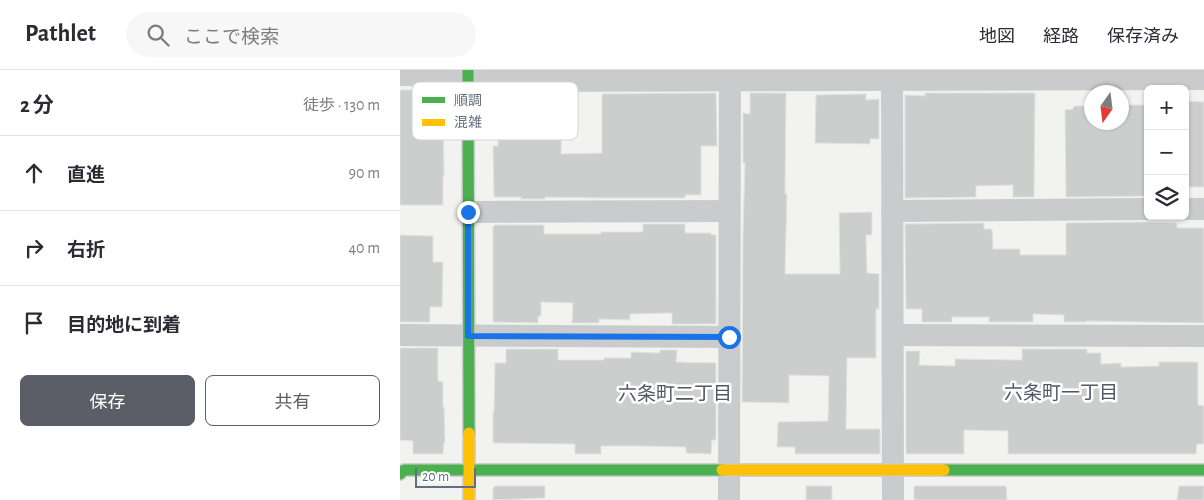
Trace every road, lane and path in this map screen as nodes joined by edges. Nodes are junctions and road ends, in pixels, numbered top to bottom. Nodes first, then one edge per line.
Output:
1 (400, 75) edge
2 (468, 75) edge
3 (730, 75) edge
4 (892, 75) edge
5 (1204, 80) edge
6 (468, 140) edge
7 (1144, 209) edge
8 (1189, 209) edge
9 (1204, 209) edge
10 (729, 211) junction
11 (892, 211) junction
12 (468, 212) junction
13 (400, 335) edge
14 (893, 335) junction
15 (468, 336) junction
16 (1204, 336) edge
17 (729, 337) junction
18 (401, 469) edge
19 (469, 470) junction
20 (729, 470) junction
21 (893, 470) junction
22 (1204, 470) edge
23 (469, 500) edge
24 (729, 500) edge
25 (893, 500) edge

1 - 2 street
2 - 3 street
3 - 4 street
3 - 10 street
4 - 5 street
4 - 11 street
6 - 12 street
7 - 11 street
8 - 9 street
10 - 12 street
10 - 17 street
11 - 14 street
12 - 15 street
13 - 15 street
14 - 16 street
14 - 21 street
15 - 17 street
15 - 19 street
17 - 20 street
18 - 19 street
19 - 20 street
19 - 23 street
20 - 21 street
20 - 24 street
21 - 22 street
21 - 25 street

